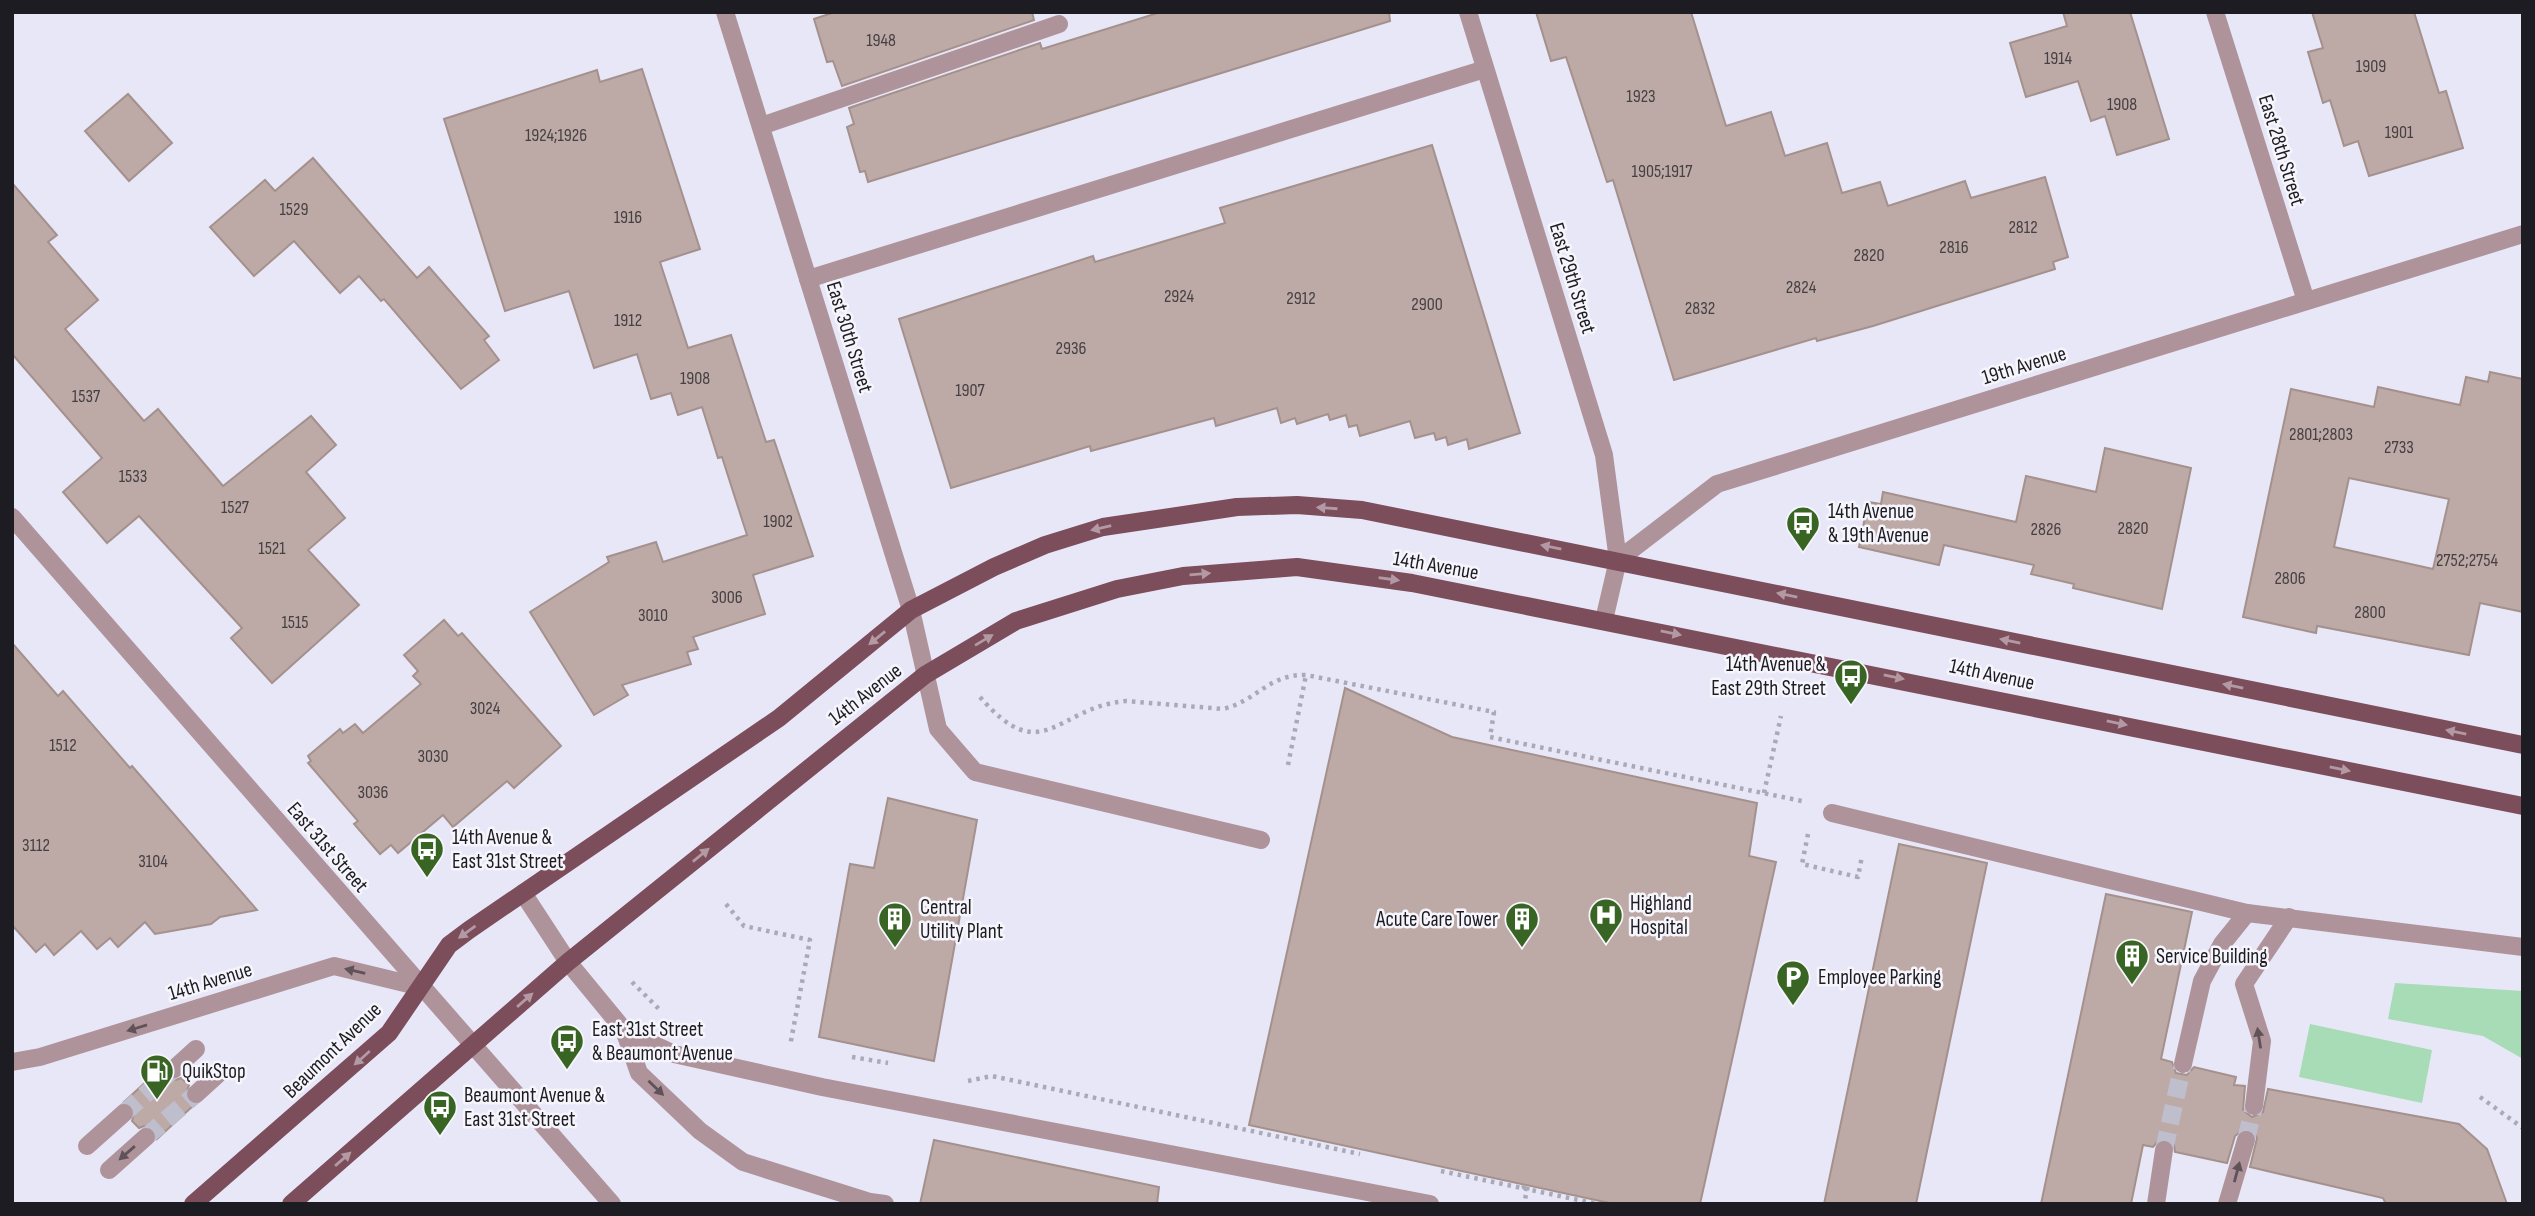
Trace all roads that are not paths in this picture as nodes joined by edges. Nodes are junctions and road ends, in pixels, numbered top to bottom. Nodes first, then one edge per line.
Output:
1 (1468, 12) edge
2 (2215, 12) edge
3 (732, 14) edge
4 (1059, 24) dead end
5 (1486, 69) junction
6 (761, 126) junction
7 (2523, 234) edge
8 (808, 279) junction
9 (2306, 301) junction
10 (12, 517) edge
11 (1618, 560) junction
12 (911, 610) junction
13 (1604, 620) junction
14 (925, 676) junction
15 (2523, 745) edge
16 (2523, 806) edge
17 (1832, 813) dead end
18 (1261, 840) dead end
19 (523, 893) junction
20 (2247, 912) junction
21 (2289, 917) junction
22 (2523, 947) edge
23 (568, 962) junction
24 (421, 987) junction
25 (624, 1030) junction
26 (474, 1045) junction
27 (196, 1049) dead end
28 (12, 1062) edge
29 (2183, 1065) tunnel mouth
30 (174, 1069) tunnel mouth
31 (218, 1074) dead end
32 (196, 1094) tunnel mouth
33 (2254, 1106) tunnel mouth
34 (124, 1113) tunnel mouth
35 (146, 1137) tunnel mouth
36 (2246, 1140) tunnel mouth
37 (87, 1146) dead end
38 (2164, 1150) tunnel mouth
39 (109, 1170) dead end
40 (193, 1204) edge
41 (291, 1204) edge
42 (612, 1204) edge
43 (885, 1204) edge
44 (1430, 1204) edge
45 (2157, 1204) edge
46 (2227, 1204) edge

1 - 5 street, East 29th Street
2 - 9 street, East 28th Street
3 - 6 street, East 30th Street
4 - 6 street
5 - 8 street
5 - 11 street, East 29th Street
6 - 8 street, East 30th Street
7 - 9 street, 19th Avenue
8 - 12 street, East 30th Street
9 - 11 street, 19th Avenue
10 - 24 street, East 31st Street
11 -> 12 main road, 14th Avenue
11 - 13 street
15 -> 11 main road, 14th Avenue
12 - 14 street, East 30th Street
12 -> 19 main road, 14th Avenue
14 -> 13 main road, 14th Avenue
13 -> 16 main road, 14th Avenue
14 - 18 street, East 30th Street
23 -> 14 main road, 14th Avenue
17 - 20 street
19 - 23 street
19 -> 24 main road, Beaumont Avenue
20 - 21 street
20 - 29 street
21 - 22 street
33 -> 21 street
23 - 25 street
26 -> 23 main road, 14th Avenue
24 - 26 street, East 31st Street
24 -> 28 street, 14th Avenue
24 -> 40 main road, Beaumont Avenue
25 -> 43 street
25 - 44 street
41 -> 26 main road
26 - 42 street, East 31st Street
27 - 30 street
31 - 32 street
34 - 37 street
35 -> 39 street
46 -> 36 street
38 - 45 street

